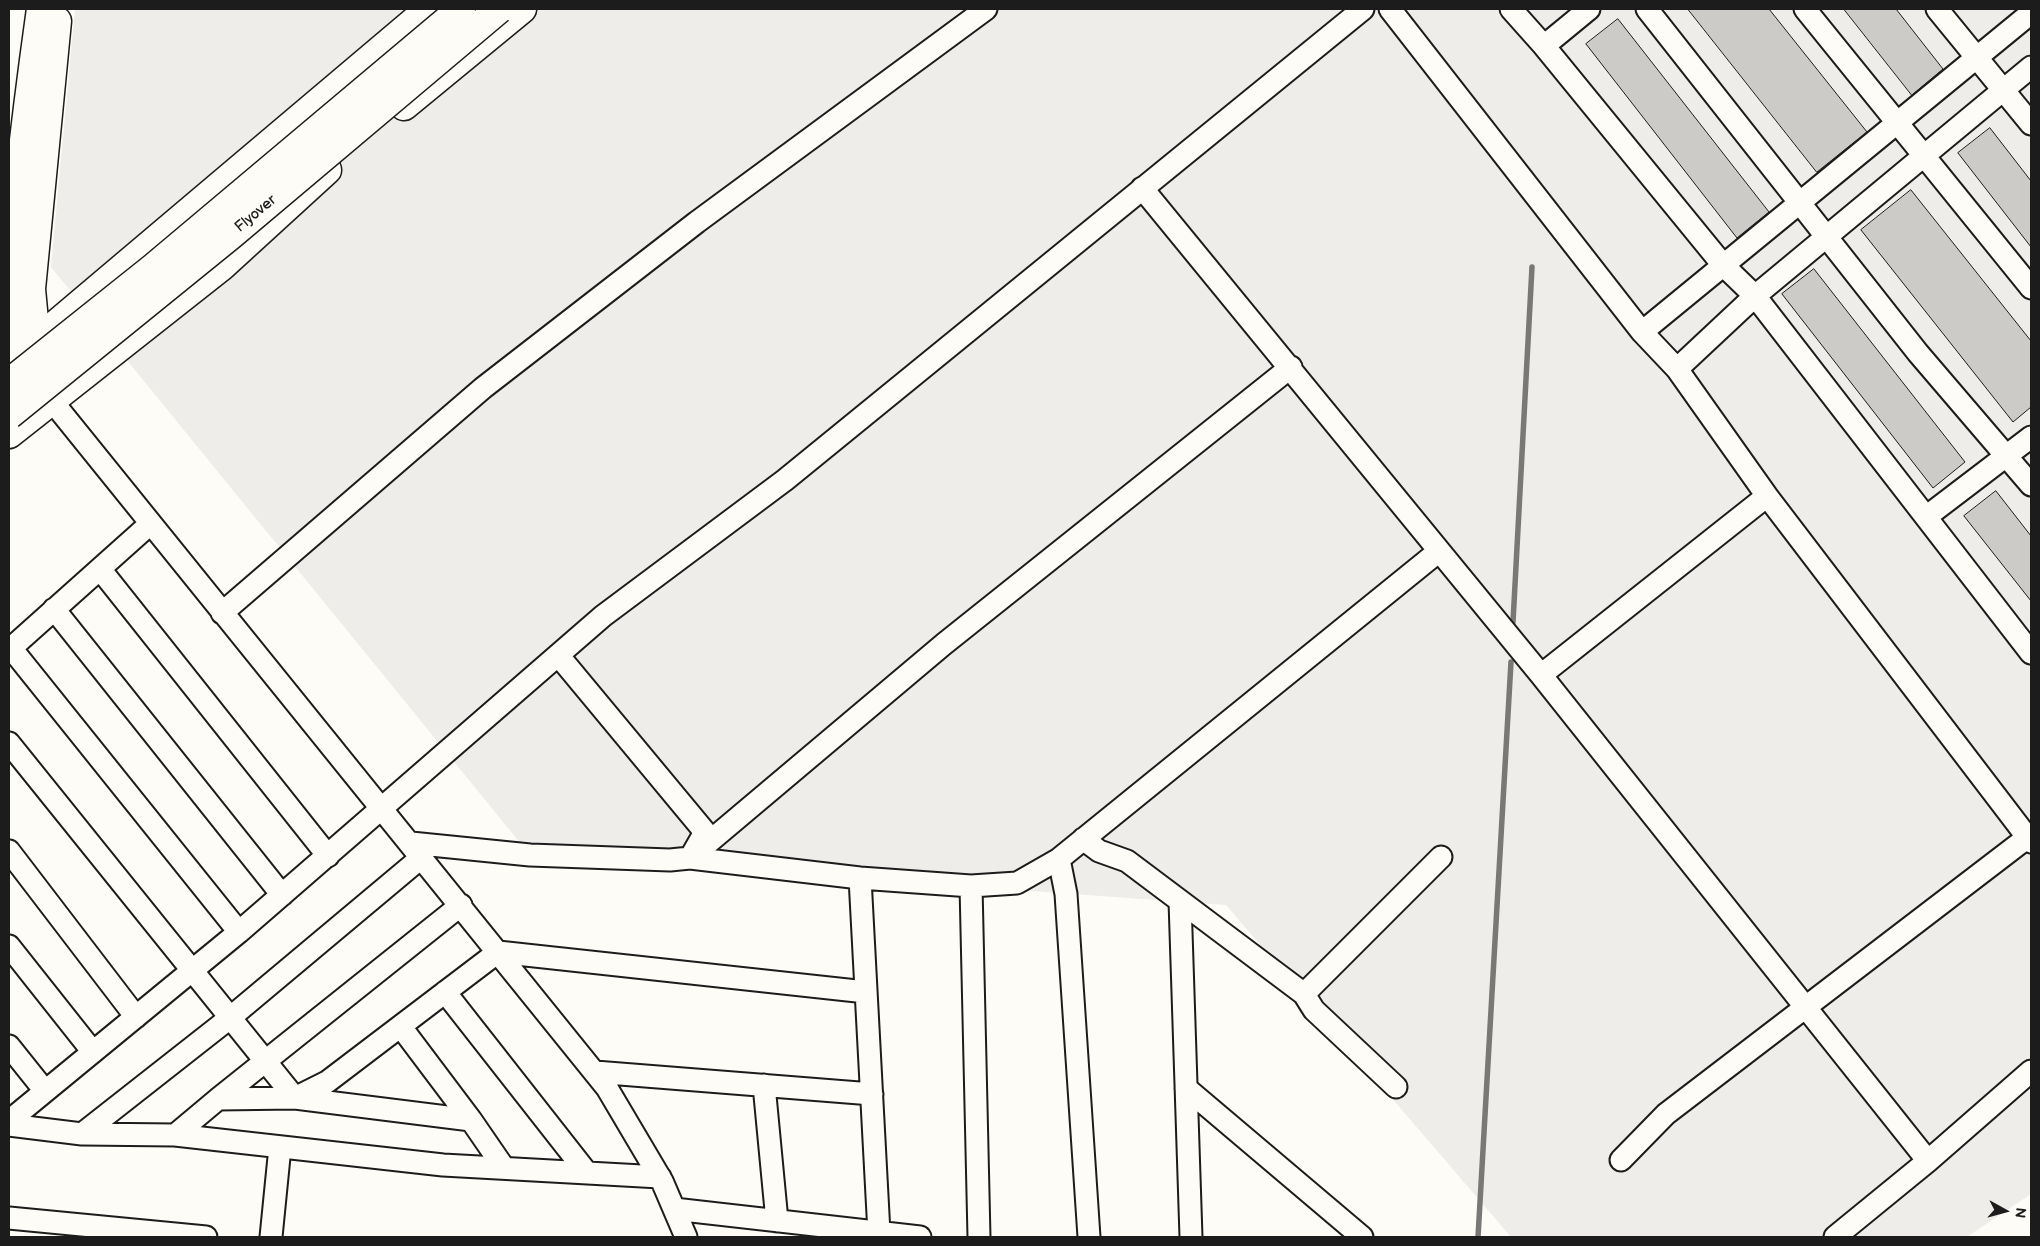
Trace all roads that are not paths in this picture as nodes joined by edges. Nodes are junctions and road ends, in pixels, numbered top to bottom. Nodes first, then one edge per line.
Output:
1 (41, 9) edge
2 (58, 9) edge
3 (429, 9) edge
4 (461, 9) edge
5 (499, 9) edge
6 (522, 9) edge
7 (986, 9) edge
8 (1363, 9) edge
9 (1390, 9) edge
10 (1511, 9) edge
11 (1589, 9) edge
12 (1647, 9) edge
13 (1805, 9) edge
14 (1937, 9) edge
15 (2031, 13) edge
16 (1544, 46) junction
17 (1978, 57) junction
18 (2031, 67) edge
19 (2004, 89) junction
20 (1897, 124) junction
21 (2031, 124) edge
22 (1925, 156) junction
23 (1142, 188) junction
24 (1801, 202) junction
25 (1827, 238) junction
26 (1723, 265) junction
27 (2031, 288) edge
28 (1755, 296) junction
29 (1642, 332) junction
30 (36, 342) junction
31 (1291, 367) junction
32 (10, 369) edge
33 (1677, 369) junction
34 (52, 401) junction
35 (15, 422) edge
36 (2031, 437) edge
37 (2007, 457) junction
38 (2031, 485) edge
39 (1768, 496) junction
40 (1926, 517) junction
41 (150, 524) junction
42 (1439, 551) junction
43 (100, 569) junction
44 (54, 609) junction
45 (222, 613) junction
46 (10, 649) edge
47 (2031, 654) edge
48 (558, 655) junction
49 (1541, 675) junction
50 (9, 743) edge
51 (382, 809) junction
52 (1083, 839) junction
53 (2029, 840) edge
54 (416, 850) junction
55 (9, 851) edge
56 (328, 856) junction
57 (1441, 857) dead end
58 (690, 858) junction
59 (1059, 859) junction
60 (860, 878) junction
61 (972, 886) junction
62 (282, 894) junction
63 (1180, 901) junction
64 (461, 905) junction
65 (238, 932) junction
66 (9, 946) edge
67 (498, 952) junction
68 (192, 971) junction
69 (446, 992) junction
70 (866, 992) junction
71 (1304, 994) junction
72 (1806, 1006) junction
73 (231, 1016) junction
74 (136, 1017) junction
75 (401, 1027) junction
76 (9, 1046) edge
77 (93, 1052) junction
78 (265, 1061) junction
79 (2031, 1071) edge
80 (595, 1072) junction
81 (764, 1085) junction
82 (1396, 1087) dead end
83 (1186, 1088) junction
84 (45, 1092) junction
85 (872, 1094) junction
86 (295, 1098) junction
87 (218, 1099) junction
88 (471, 1120) junction
89 (9, 1121) edge
90 (9, 1125) edge
91 (82, 1134) junction
92 (175, 1135) junction
93 (280, 1147) junction
94 (1621, 1160) dead end
95 (1928, 1161) junction
96 (504, 1168) junction
97 (587, 1172) junction
98 (660, 1177) junction
99 (674, 1210) junction
100 (9, 1218) edge
101 (777, 1221) junction
102 (879, 1233) junction
103 (206, 1237) edge
104 (271, 1237) edge
105 (686, 1237) edge
106 (920, 1237) edge
107 (979, 1237) edge
108 (1089, 1237) edge
109 (1191, 1237) edge
110 (1362, 1237) edge
111 (1835, 1237) edge

1 - 32 main road
2 - 30 main road
3 - 30 main road
4 - 32 main road, Flyover, bridge
5 - 35 main road, Flyover, bridge
6 - 34 main road
7 - 45 street
8 - 23 street
9 - 29 street
10 - 16 street
11 - 16 street
12 - 24 street
13 - 20 street
14 - 17 street
15 - 17 street
16 - 26 street
17 - 19 street
17 - 20 street
18 - 19 street
19 - 21 street
19 - 22 street
20 - 22 street
20 - 24 street
22 - 25 street
22 - 27 street
23 - 31 street
23 - 48 street
24 - 25 street
24 - 26 street
25 - 28 street
25 - 37 street
26 - 28 street
26 - 29 street
28 - 33 street
28 - 40 street
29 - 33 street
30 - 32 main road
30 - 34 main road
31 - 42 street
31 - 58 street
32 - 35 main road
33 - 39 street
34 - 35 main road
34 - 41 street
36 - 37 street
37 - 38 street
37 - 40 street
39 - 49 street
39 - 53 street
40 - 47 street
41 - 43 street
41 - 45 street
42 - 49 street
42 - 52 street
43 - 44 street
43 - 56 street
44 - 46 street
44 - 62 street
45 - 51 street
46 - 65 street
48 - 51 street
48 - 58 street
49 - 72 street
50 - 68 street
51 - 54 street
51 - 56 street
52 - 59 street
52 - 63 street
53 - 72 street
54 - 58 street
54 - 64 street
54 - 73 street
55 - 74 street
56 - 62 street
57 - 71 street
58 - 60 street
59 - 61 street
59 - 108 street
60 - 61 street
60 - 70 street
61 - 107 street
62 - 65 street
63 - 71 street
63 - 83 street
64 - 67 street
64 - 78 street
65 - 68 street
66 - 77 street
67 - 69 street
67 - 70 street
67 - 80 street
68 - 73 street
68 - 74 street
69 - 75 street
69 - 97 street
70 - 85 street
71 - 82 street
72 - 94 street
72 - 95 street
73 - 78 street
73 - 91 street
74 - 77 street
75 - 86 street
75 - 88 street
76 - 84 street
77 - 84 street
78 - 86 street
78 - 87 street
79 - 95 street
80 - 81 street
80 - 98 street
81 - 85 street
81 - 101 street
83 - 109 street
83 - 110 street
84 - 89 street
85 - 102 street
86 - 87 street
86 - 88 street
87 - 92 street
88 - 96 street
90 - 91 street
91 - 92 street
92 - 93 street
93 - 96 street
93 - 104 street
95 - 111 street
96 - 97 street
97 - 98 street
98 - 99 street
99 - 101 street
99 - 105 street
100 - 103 street
101 - 102 street
102 - 106 street

